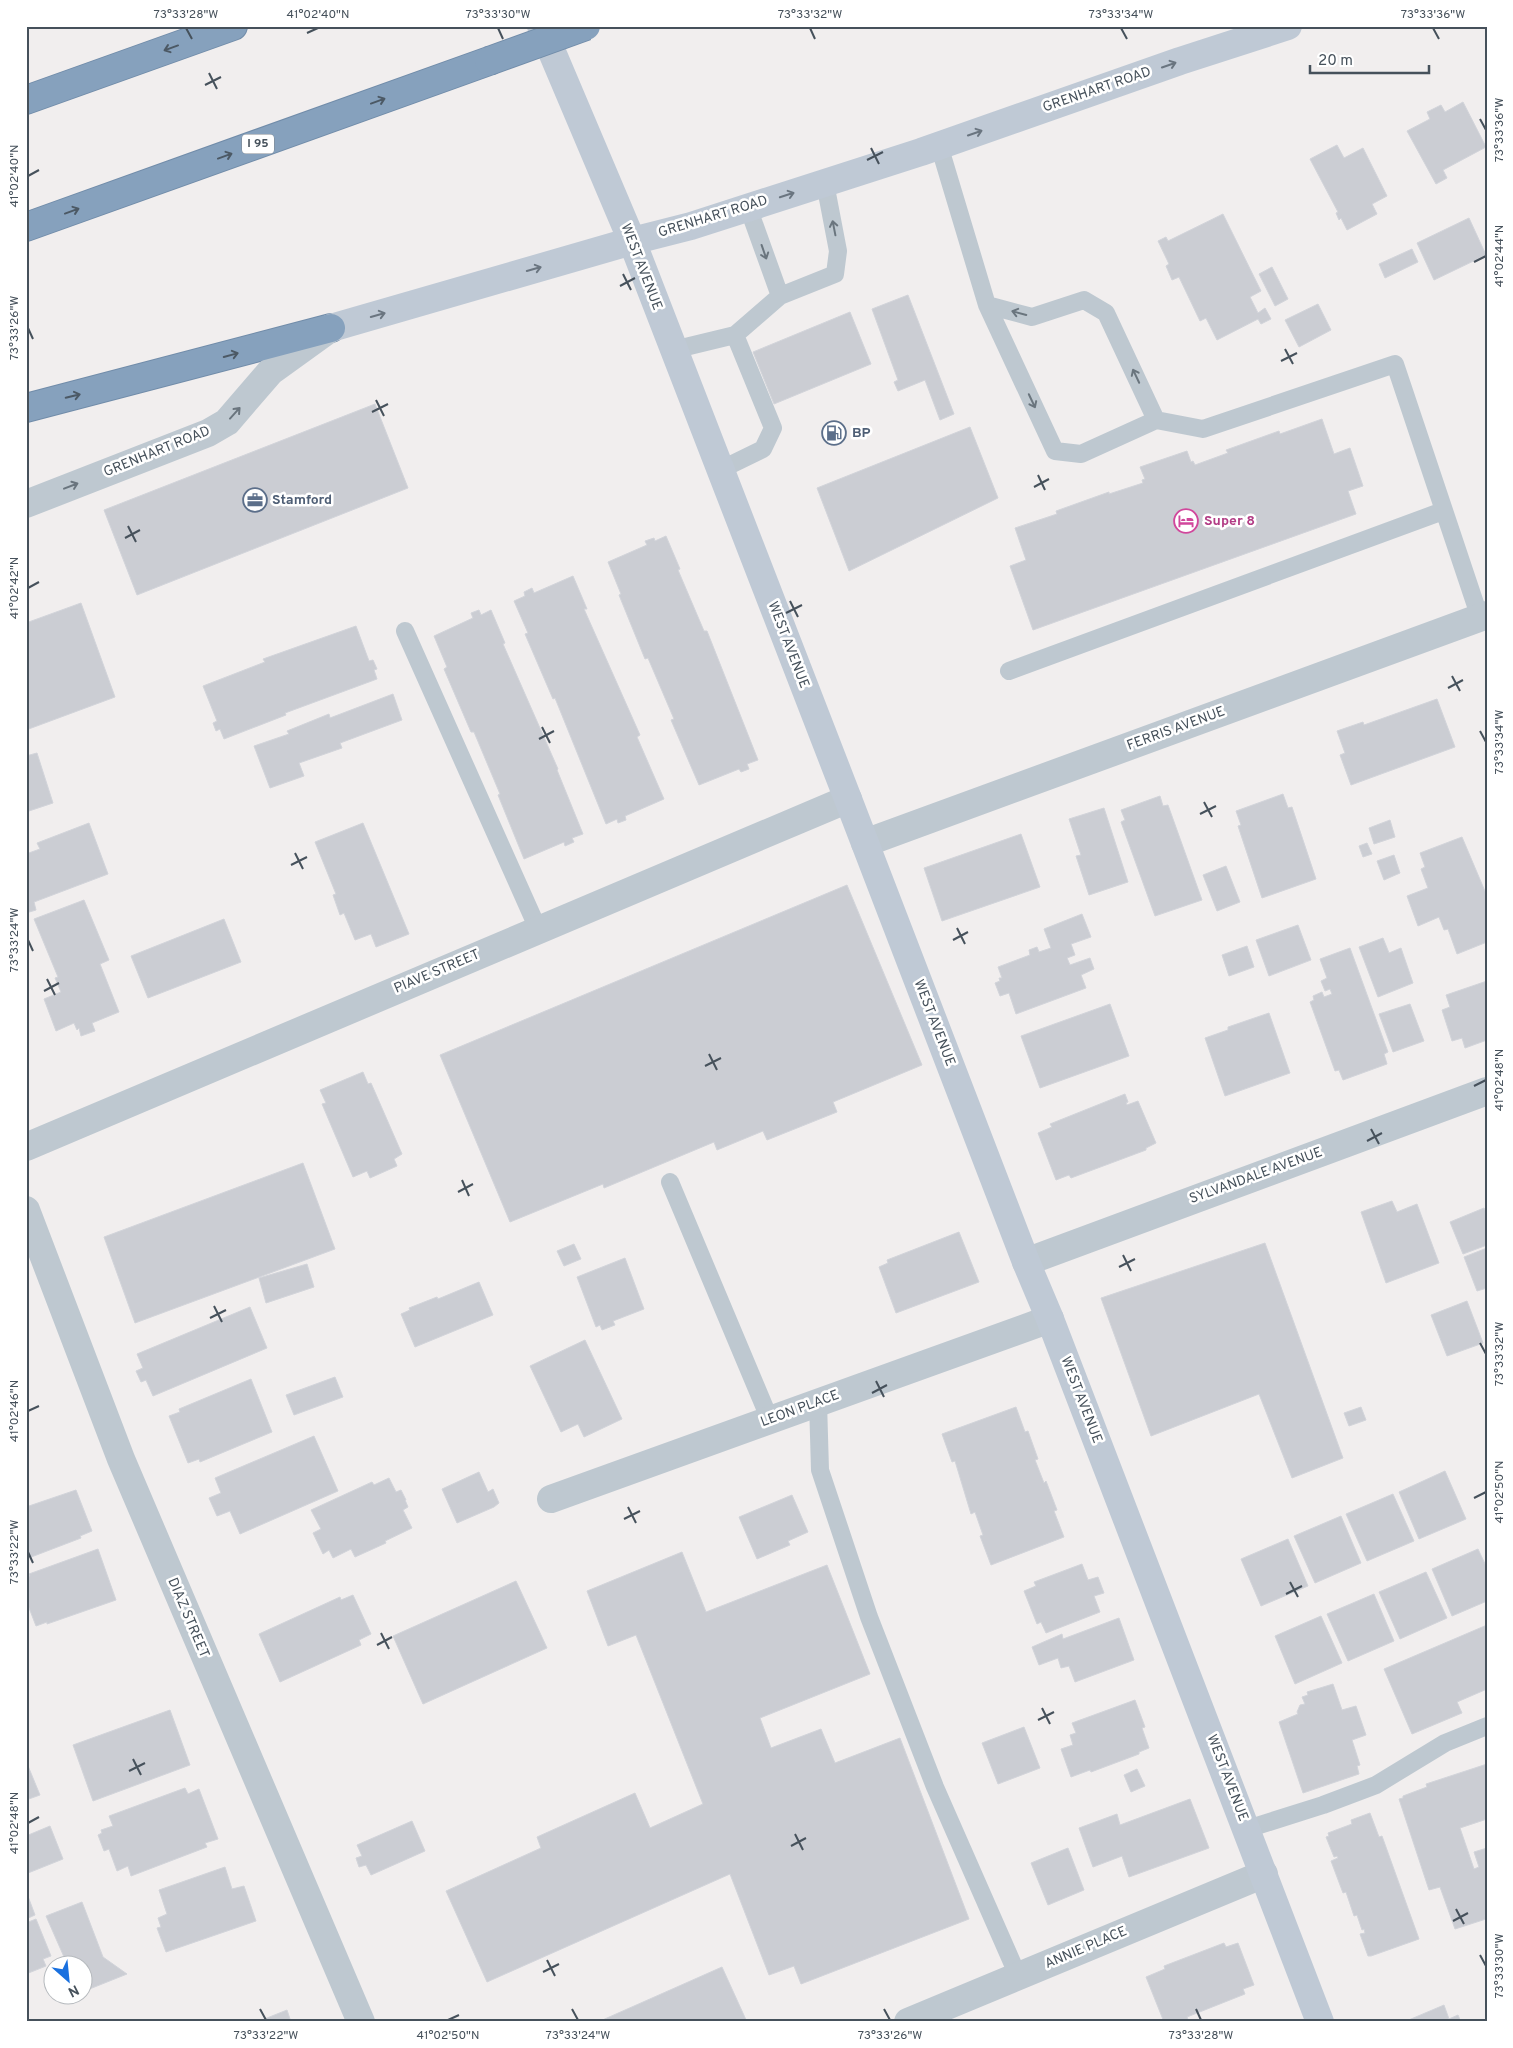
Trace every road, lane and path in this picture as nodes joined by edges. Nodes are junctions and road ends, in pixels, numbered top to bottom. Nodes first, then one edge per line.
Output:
1 (233, 26) edge
2 (541, 26) edge
3 (586, 26) edge
4 (1288, 26) edge
5 (26, 100) edge
6 (939, 146) junction
7 (825, 183) junction
8 (748, 207) junction
9 (26, 227) edge
10 (632, 241) junction
11 (780, 296) junction
12 (987, 305) junction
13 (332, 328) junction
14 (735, 335) junction
15 (673, 350) junction
16 (26, 408) edge
17 (1156, 420) junction
18 (720, 470) junction
19 (26, 504) edge
20 (1443, 511) junction
21 (1484, 624) edge
22 (405, 631) dead end
23 (1009, 671) dead end
24 (848, 799) junction
25 (865, 843) junction
26 (538, 929) junction
27 (1487, 1091) edge
28 (26, 1147) edge
29 (670, 1182) dead end
30 (26, 1210) edge
31 (1026, 1262) junction
32 (1050, 1319) junction
33 (818, 1402) junction
34 (770, 1420) junction
35 (551, 1499) dead end
36 (1487, 1726) edge
37 (1247, 1829) junction
38 (1264, 1874) junction
39 (1018, 1976) junction
40 (361, 2022) edge
41 (908, 2022) edge
42 (1320, 2022) edge

1 -> 5 highway
2 - 10 main road, WEST AVENUE
9 -> 3 highway, I 95, bridge
6 -> 4 main road, GRENHART ROAD
6 - 7 main road, GRENHART ROAD
6 - 12 lane
8 -> 7 main road, GRENHART ROAD
11 -> 7 lane
8 - 10 main road, GRENHART ROAD
8 -> 11 lane
13 -> 10 main road, GRENHART ROAD
10 - 15 main road, WEST AVENUE
11 - 14 lane
17 -> 12 lane
12 -> 17 lane
16 -> 13 highway
19 -> 13 street, GRENHART ROAD
14 - 15 lane
14 - 18 lane
15 - 18 main road, WEST AVENUE
17 - 20 lane
18 - 24 main road, WEST AVENUE
20 - 21 lane
20 - 23 lane
21 - 25 street, FERRIS AVENUE
22 - 26 lane
24 - 25 main road, WEST AVENUE
24 - 26 street, PIAVE STREET
25 - 31 main road, WEST AVENUE
26 - 28 street, PIAVE STREET
27 - 31 street, SYLVANDALE AVENUE
29 - 34 lane
30 - 40 street, DIAZ STREET
31 - 32 main road, WEST AVENUE
32 - 33 street, LEON PLACE
32 - 37 main road, WEST AVENUE
33 - 34 street, LEON PLACE
33 - 39 lane
34 - 35 street, LEON PLACE
36 - 37 lane
37 - 38 main road, WEST AVENUE
38 - 39 street, ANNIE PLACE
38 - 42 main road, WEST AVENUE
39 - 41 street, ANNIE PLACE

